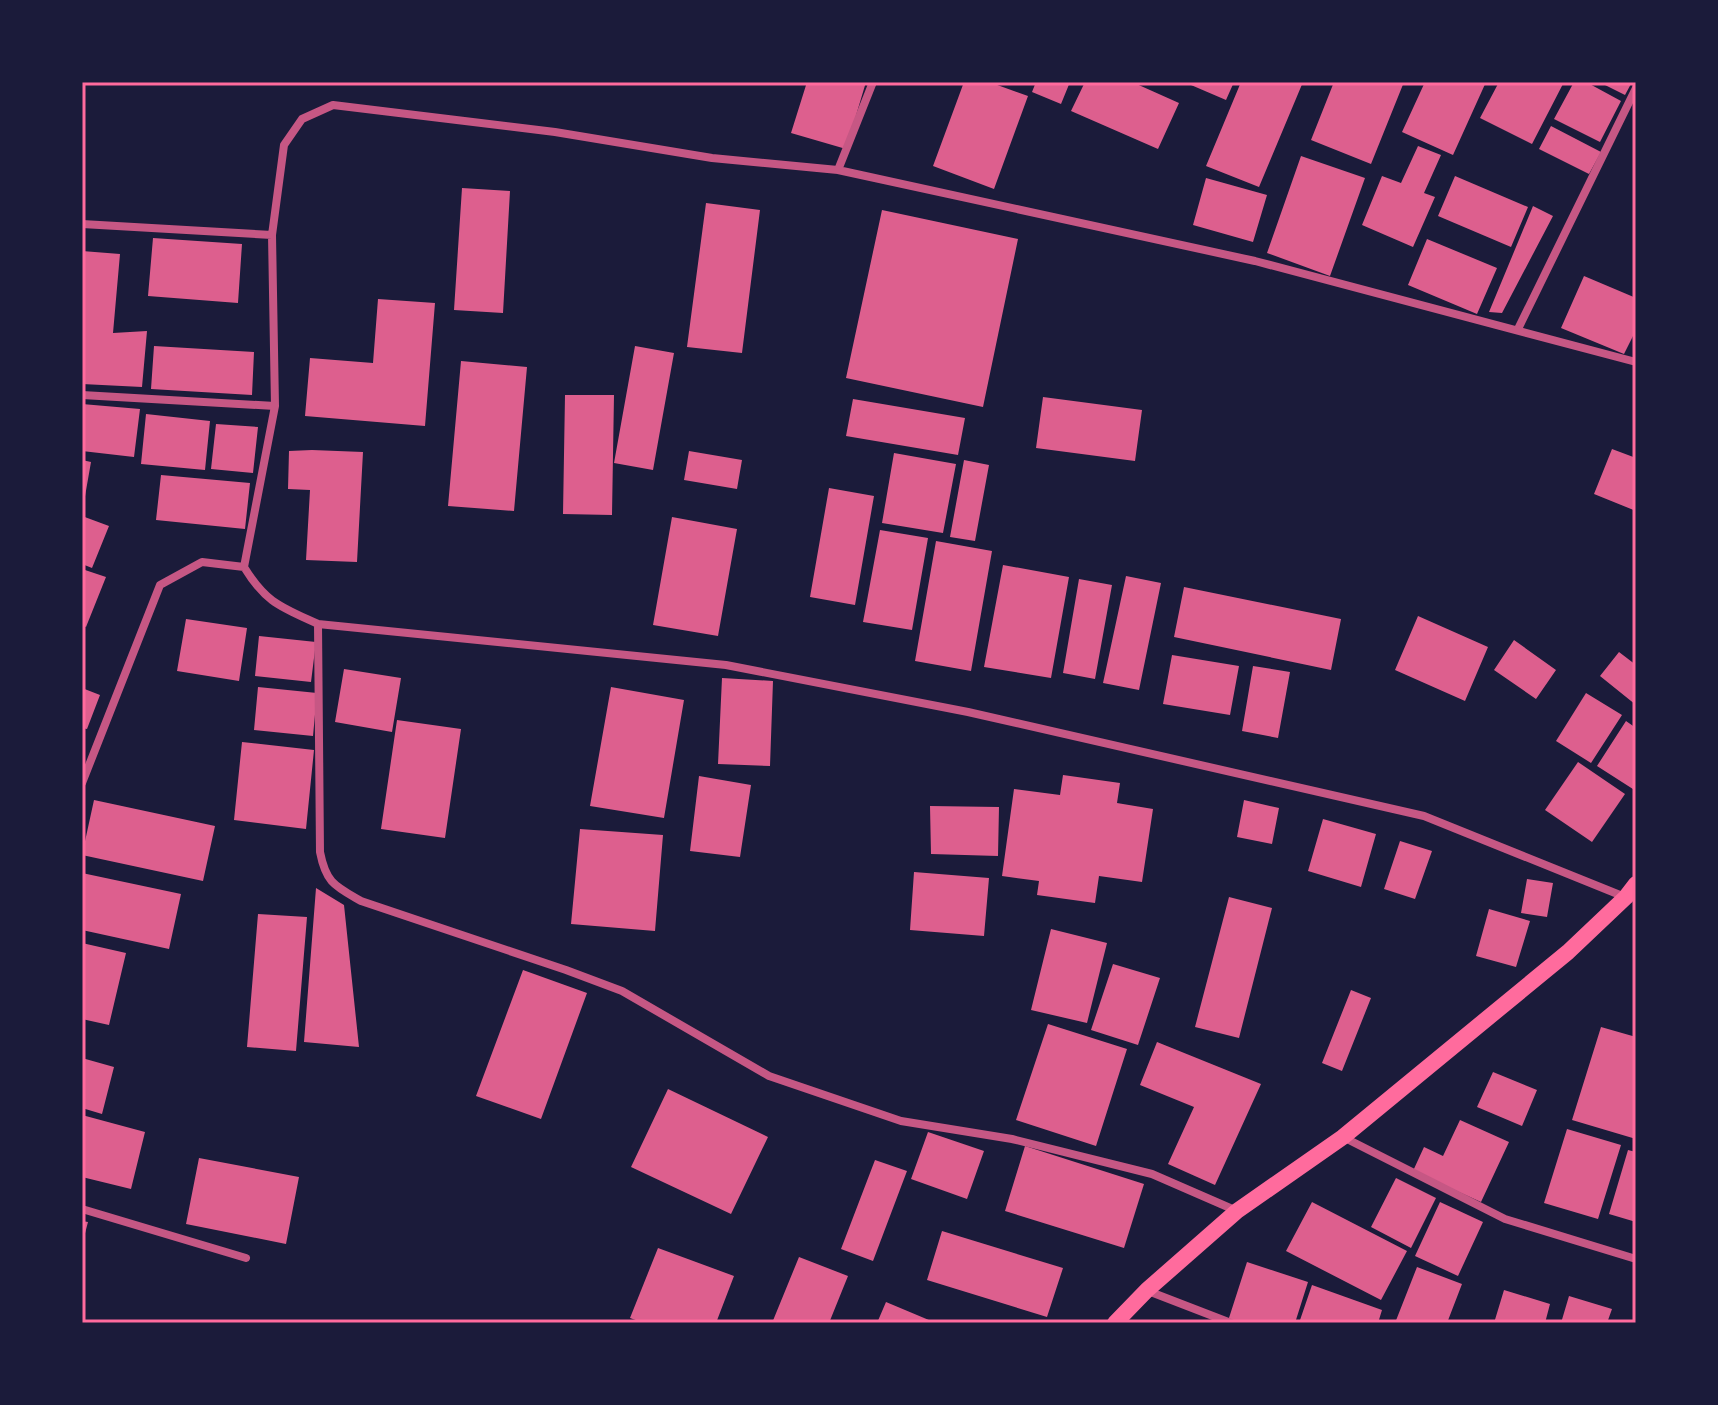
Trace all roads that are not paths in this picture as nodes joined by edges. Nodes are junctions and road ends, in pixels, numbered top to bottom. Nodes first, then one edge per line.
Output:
1 (873, 82) edge
2 (1636, 88) edge
3 (838, 170) junction
4 (82, 224) edge
5 (272, 235) junction
6 (1518, 329) junction
7 (1636, 362) edge
8 (82, 395) edge
9 (275, 406) junction
10 (244, 567) junction
11 (318, 624) junction
12 (82, 783) edge
13 (1631, 890) edge
14 (1343, 1137) junction
15 (82, 1209) edge
16 (1237, 1211) junction
17 (246, 1258) dead end
18 (1636, 1259) edge
19 (1147, 1290) junction
20 (1115, 1323) edge
21 (1231, 1323) edge

1 - 3 street
2 - 6 street
3 - 5 street
3 - 6 street
4 - 5 street
5 - 9 street
6 - 7 street
8 - 9 street
9 - 10 street
10 - 11 street
10 - 12 street
11 - 13 street
11 - 16 street
13 - 14 main road
14 - 16 main road
14 - 18 street
15 - 17 street
16 - 19 main road
19 - 20 main road
19 - 21 street

